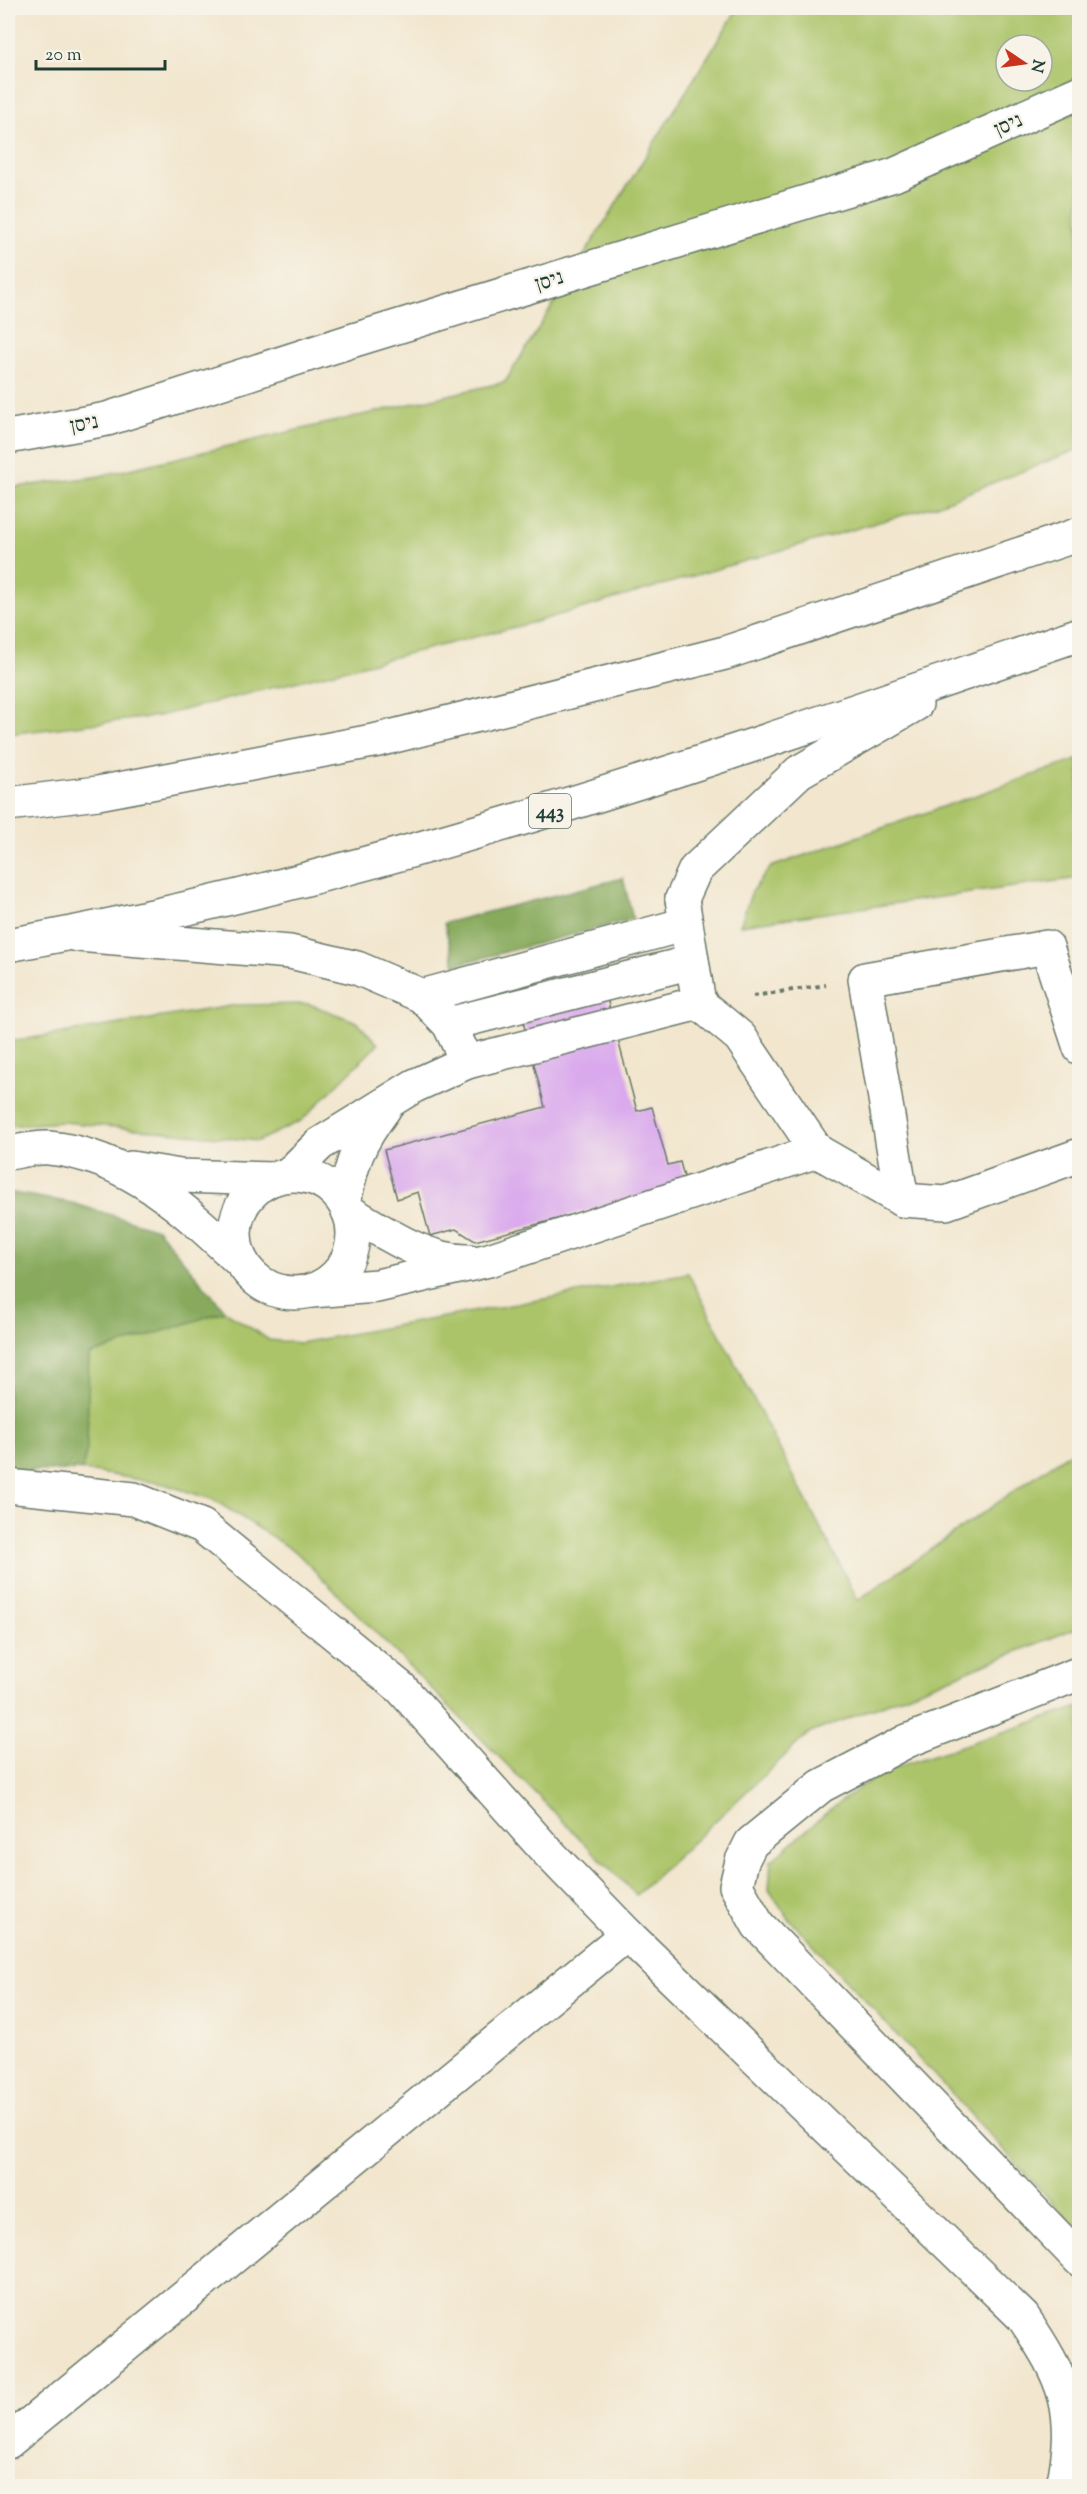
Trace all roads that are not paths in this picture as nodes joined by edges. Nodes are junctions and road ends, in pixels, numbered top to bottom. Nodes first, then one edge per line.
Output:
1 (1080, 92) edge
2 (8, 437) edge
3 (1080, 534) edge
4 (1080, 634) edge
5 (978, 668) junction
6 (8, 804) edge
7 (684, 911) junction
8 (67, 935) junction
9 (8, 945) edge
10 (692, 962) junction
11 (422, 996) junction
12 (699, 1003) junction
13 (449, 1024) junction
14 (1080, 1048) edge
15 (467, 1062) junction
16 (393, 1098) junction
17 (818, 1151) junction
18 (8, 1153) edge
19 (1080, 1155) edge
20 (109, 1165) junction
21 (280, 1177) junction
22 (902, 1200) junction
23 (346, 1207) junction
24 (489, 1260) junction
25 (243, 1264) junction
26 (311, 1291) junction
27 (8, 1486) edge
28 (1080, 1672) edge
29 (627, 1934) junction
30 (1080, 2260) edge
31 (1074, 2400) edge
32 (8, 2442) edge
33 (1063, 2487) edge

1 - 2 main road, ניסן
3 - 6 main road
4 - 5 main road, 443
5 - 7 main road
5 - 8 main road, 443
7 - 10 main road
7 - 11 main road
8 - 9 main road, 443
8 - 11 main road
10 - 12 main road
10 - 13 main road
11 - 13 main road
12 - 15 main road
12 - 17 main road
13 - 15 main road
14 - 22 main road
15 - 16 main road
16 - 21 main road
16 - 23 main road
17 - 22 main road
17 - 24 main road
18 - 20 main road
19 - 22 main road
20 - 21 main road
20 - 25 main road
21 - 23 main road
21 - 25 main road
23 - 24 main road
23 - 26 main road
24 - 26 main road
25 - 26 main road
27 - 29 main road
28 - 30 main road
29 - 31 main road
29 - 32 main road
31 - 33 main road

